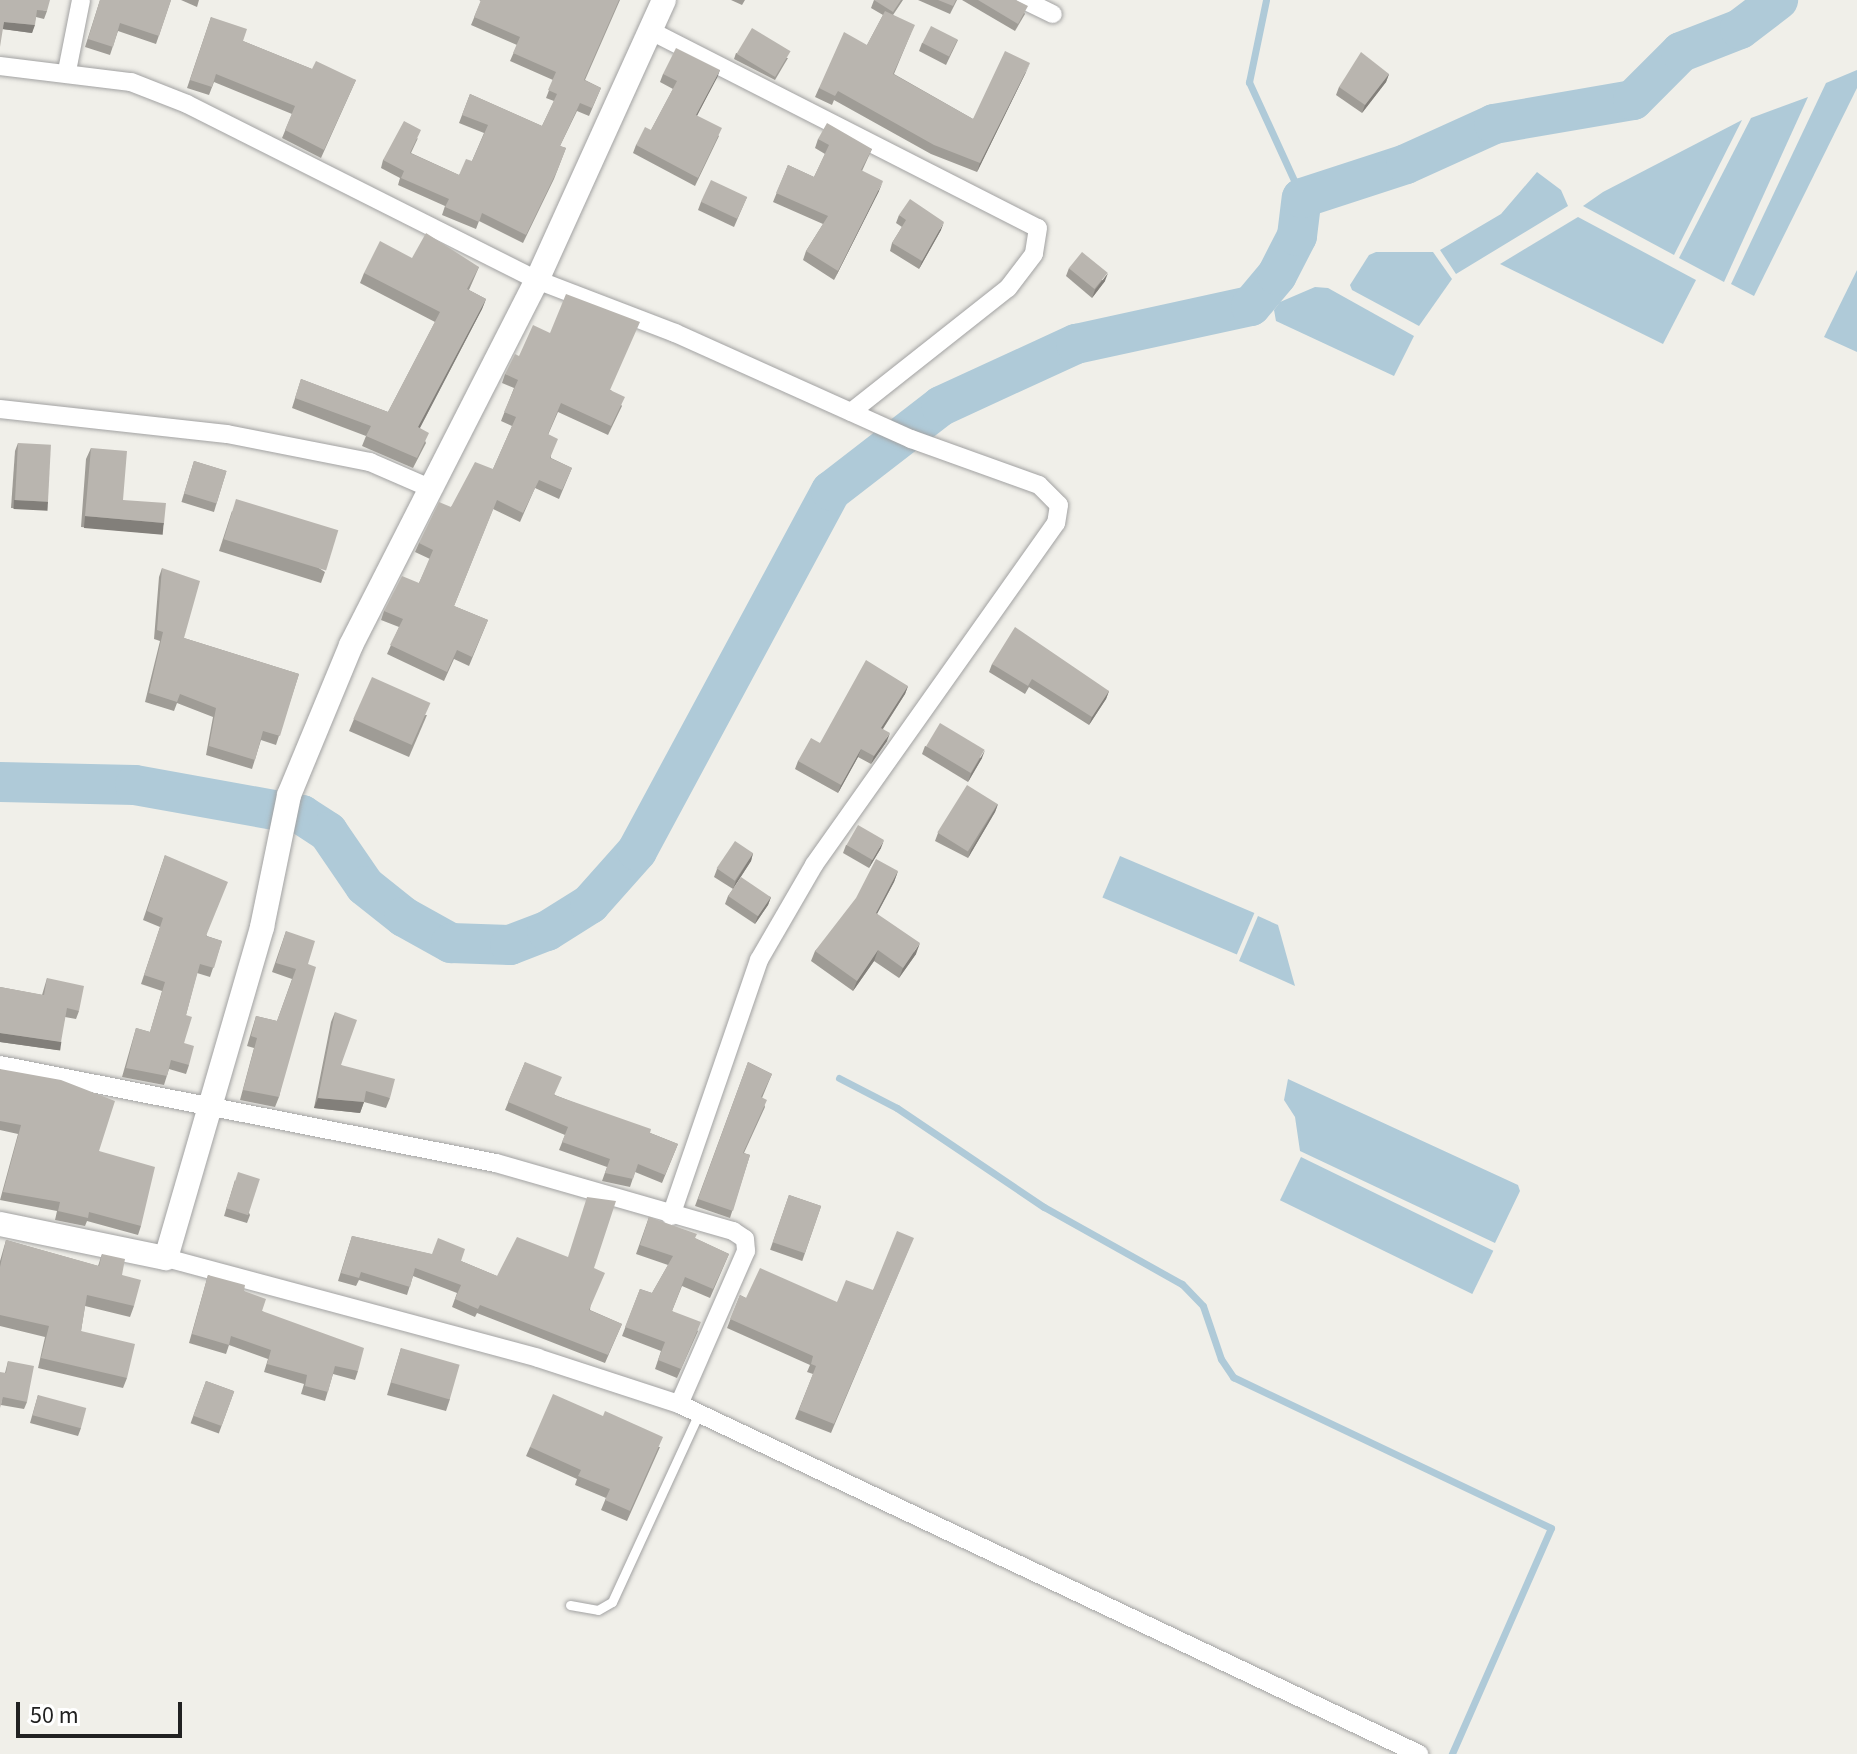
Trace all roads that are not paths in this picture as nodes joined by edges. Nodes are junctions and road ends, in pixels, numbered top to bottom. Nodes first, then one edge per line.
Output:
1 (81, 0) edge
2 (664, 0) edge
3 (1024, 0) edge
4 (1053, 14) dead end
5 (649, 30) junction
6 (0, 66) edge
7 (67, 71) junction
8 (537, 280) junction
9 (0, 409) edge
10 (857, 415) junction
11 (432, 489) junction
12 (0, 1065) edge
13 (211, 1110) junction
14 (671, 1216) junction
15 (0, 1224) edge
16 (166, 1258) junction
17 (679, 1404) junction
18 (699, 1413) junction
19 (570, 1605) dead end
20 (1419, 1754) edge

1 - 7 street
2 - 5 street
3 - 4 street
5 - 8 street
5 - 10 street
6 - 7 street
7 - 8 street
8 - 10 street
8 - 11 street
9 - 11 street
10 - 14 street
11 - 13 street
12 - 13 street
13 - 14 street
13 - 16 street
14 - 17 street
15 - 16 street
16 - 17 street
17 - 18 street
18 - 19 lane
18 - 20 street

